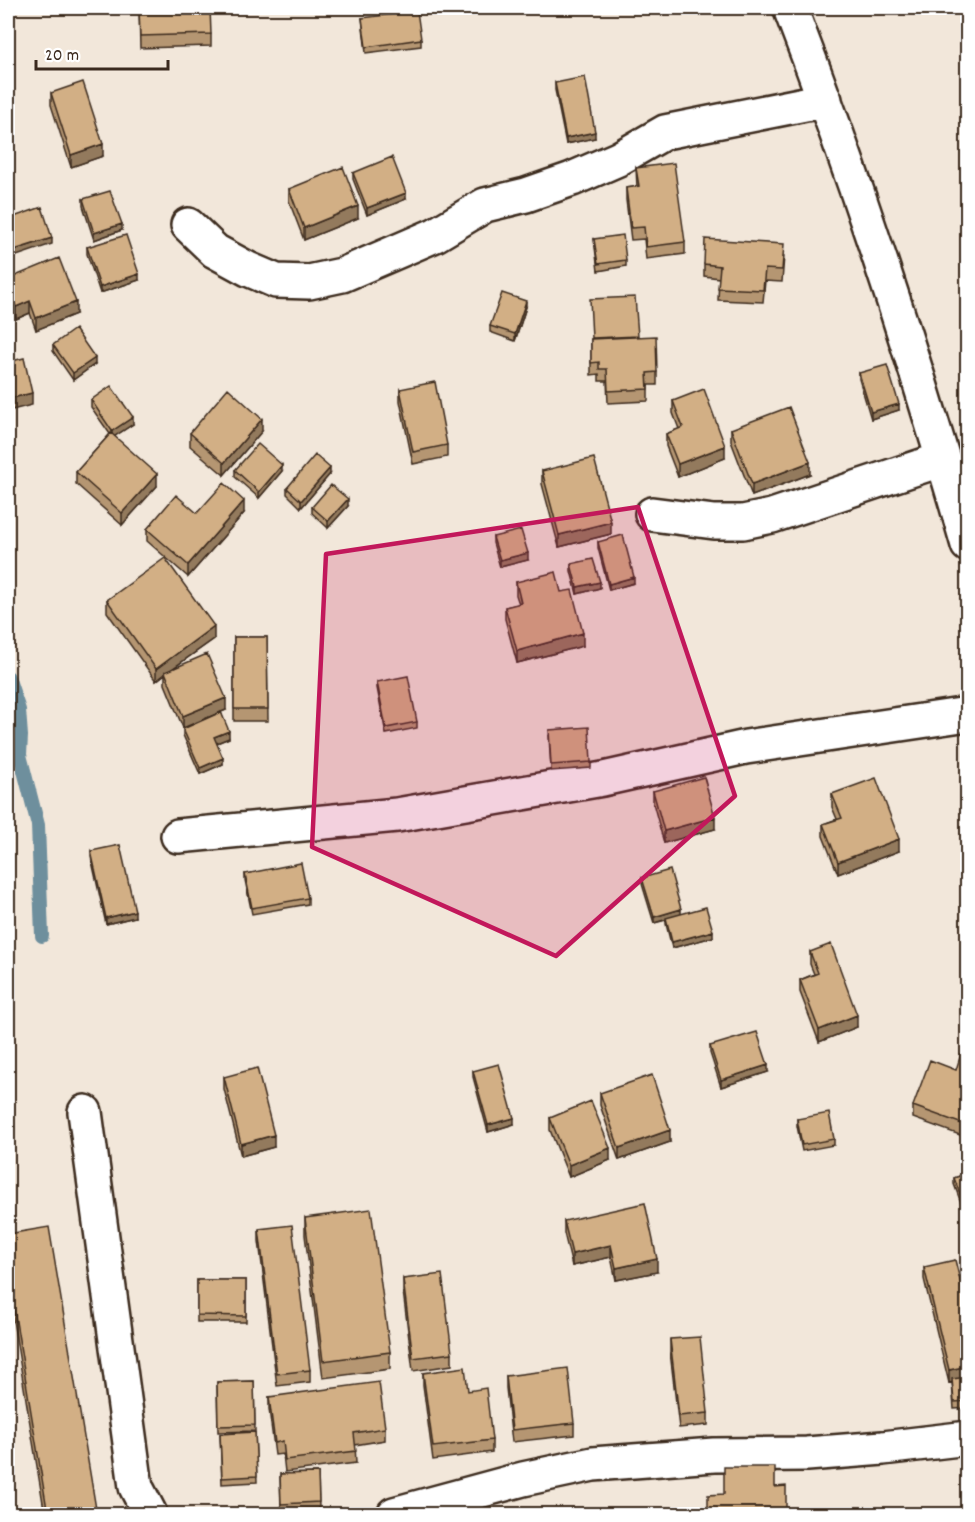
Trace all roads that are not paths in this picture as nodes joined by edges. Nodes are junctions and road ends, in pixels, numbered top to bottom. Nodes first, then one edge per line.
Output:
1 (790, 8) edge
2 (825, 100) junction
3 (188, 225) dead end
4 (943, 459) junction
5 (652, 514) dead end
6 (968, 545) edge
7 (968, 714) edge
8 (178, 836) dead end
9 (85, 1112) dead end
10 (968, 1438) edge
11 (150, 1515) edge
12 (394, 1515) edge

1 - 2 street
2 - 3 street
2 - 4 street
4 - 5 street
4 - 6 street
7 - 8 street
9 - 11 street
10 - 12 street

